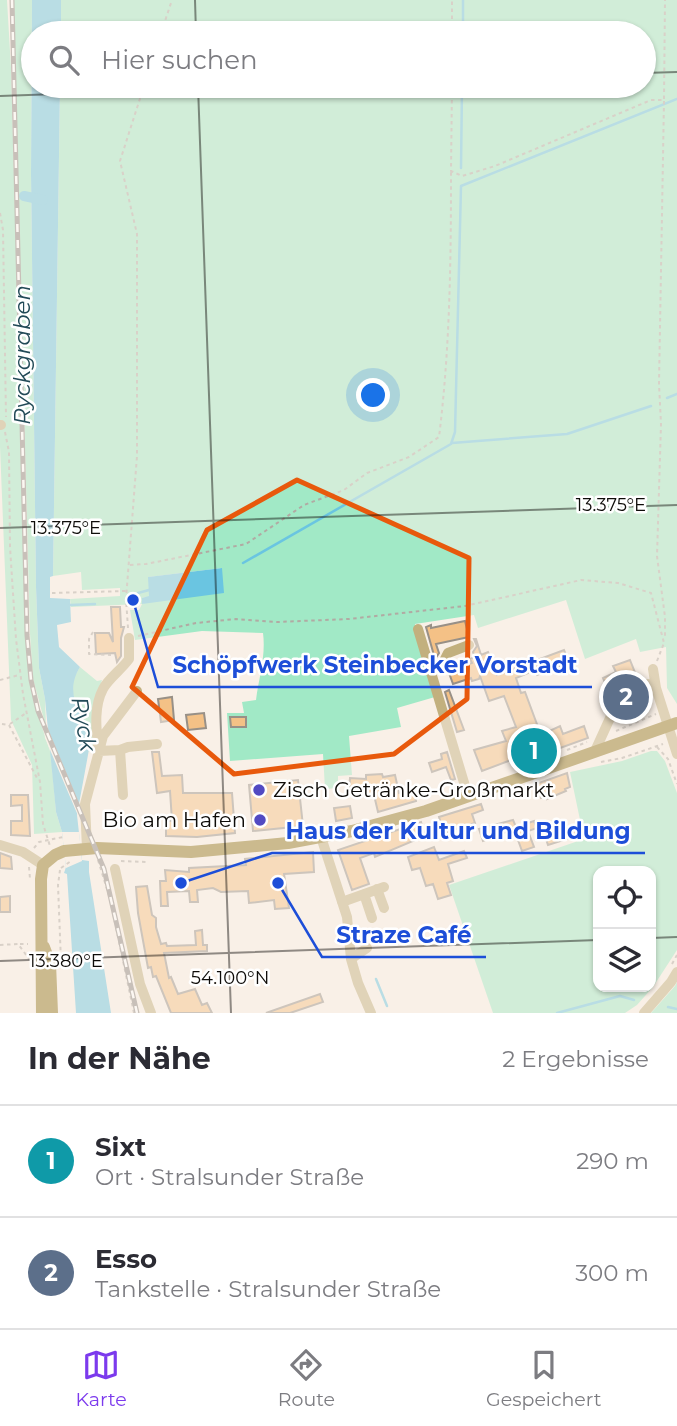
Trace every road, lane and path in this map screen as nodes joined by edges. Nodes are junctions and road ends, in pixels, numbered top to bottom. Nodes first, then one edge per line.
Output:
1 (172, 0) edge
2 (452, 0) edge
3 (665, 0) edge
4 (165, 21) edge
5 (452, 21) edge
6 (140, 98) edge
7 (452, 98) edge
8 (664, 103) junction
9 (451, 171) junction
10 (463, 176) junction
11 (451, 180) junction
12 (0, 213) edge
13 (0, 297) edge
14 (5, 301) junction
15 (3, 424) edge
16 (129, 565) junction
17 (127, 591) junction
18 (52, 593) dead end
19 (418, 629) dead end
20 (93, 632) dead end
21 (133, 638) junction
22 (664, 643) junction
23 (469, 645) dead end
24 (111, 655) dead end
25 (653, 669) joint
26 (430, 670) junction
27 (20, 674) junction
28 (0, 680) edge
29 (656, 688) junction
30 (137, 691) dead end
31 (663, 712) junction
32 (27, 713) junction
33 (2, 724) edge
34 (9, 725) junction
35 (672, 725) edge
36 (603, 736) junction
37 (157, 744) dead end
38 (656, 746) dead end
39 (120, 750) junction
40 (99, 751) junction
41 (595, 751) junction
42 (561, 752) dead end
43 (677, 754) edge
44 (40, 782) junction
45 (677, 784) edge
46 (123, 795) dead end
47 (468, 796) junction
48 (63, 837) dead end
49 (321, 837) junction
50 (46, 839) junction
51 (39, 842) dead end
52 (0, 845) edge
53 (84, 849) junction
54 (98, 859) dead end
55 (65, 864) dead end
56 (43, 865) junction
57 (114, 869) dead end
58 (364, 894) junction
59 (342, 902) junction
60 (384, 908) dead end
61 (372, 918) dead end
62 (60, 939) dead end
63 (19, 944) junction
64 (28, 944) dead end
65 (42, 944) junction
66 (0, 945) edge
67 (368, 948) dead end
68 (351, 959) junction
69 (677, 972) edge
70 (41, 973) junction
71 (42, 1013) edge
72 (52, 1013) edge
73 (134, 1013) edge
74 (151, 1013) edge
75 (371, 1013) edge
76 (644, 1013) edge

1 - 4 path
2 - 5 path
3 - 8 path
6 - 16 path
7 - 9 path
8 - 10 path
8 - 22 path
9 - 10 path
9 - 11 path
10 - 11 path
11 - 16 path
12 - 14 path
13 - 14 path
14 - 15 path
15 - 27 path
16 - 17 path
17 - 18 path
17 - 21 path
19 - 26 street
20 - 24 path
21 - 22 path
21 - 40 street
22 - 25 path
23 - 26 street
25 - 29 street
26 - 47 street
27 - 28 path
27 - 32 path
29 - 31 street
29 - 36 street
30 - 40 street
31 - 35 street
31 - 36 path
32 - 34 path
32 - 44 path
33 - 34 path
34 - 44 path
35 - 41 main road
35 - 43 street
36 - 41 street
36 - 42 path
37 - 39 street
38 - 45 path
39 - 40 street
39 - 46 street
40 - 53 street
41 - 47 main road
44 - 50 path
47 - 49 main road
48 - 50 path
49 - 53 main road
49 - 59 street
50 - 51 path
52 - 56 street
53 - 56 main road
54 - 73 path
55 - 62 path
56 - 65 main road
57 - 74 street
58 - 59 street
58 - 60 street
58 - 61 street
59 - 68 street
63 - 64 path
63 - 66 path
63 - 70 path
65 - 70 main road
65 - 72 main road
67 - 68 street
68 - 75 street
69 - 76 street
70 - 71 main road

